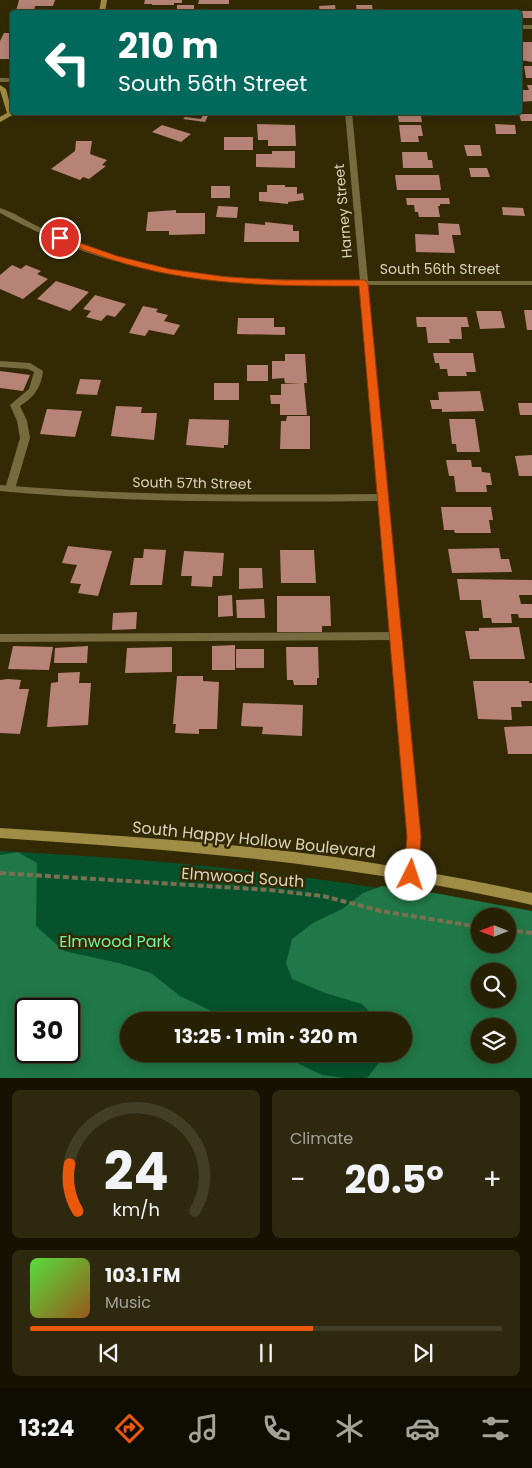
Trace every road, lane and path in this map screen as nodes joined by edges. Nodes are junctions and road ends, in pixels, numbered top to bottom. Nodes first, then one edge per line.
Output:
1 (0, 87) edge
2 (10, 106) edge
3 (348, 115) edge
4 (0, 210) edge
5 (532, 282) edge
6 (364, 283) junction
7 (0, 364) edge
8 (5, 488) edge
9 (384, 497) junction
10 (397, 636) junction
11 (0, 638) edge
12 (0, 833) edge
13 (0, 874) edge
14 (411, 875) junction
15 (532, 899) edge
16 (471, 926) edge
17 (516, 931) edge
18 (532, 933) edge

1 - 2 street
3 - 6 street, Harney Street
4 - 6 street, South 56th Street
5 - 6 street, South 56th Street
6 - 9 street, Harney Street
7 - 8 street
8 - 9 street, South 57th Street
9 - 10 street, Harney Street
10 - 11 street
10 - 14 street, Harney Street
12 - 14 street, South Happy Hollow Boulevard
13 - 16 path, Elmwood South
14 - 15 street, South Happy Hollow Boulevard
17 - 18 path

